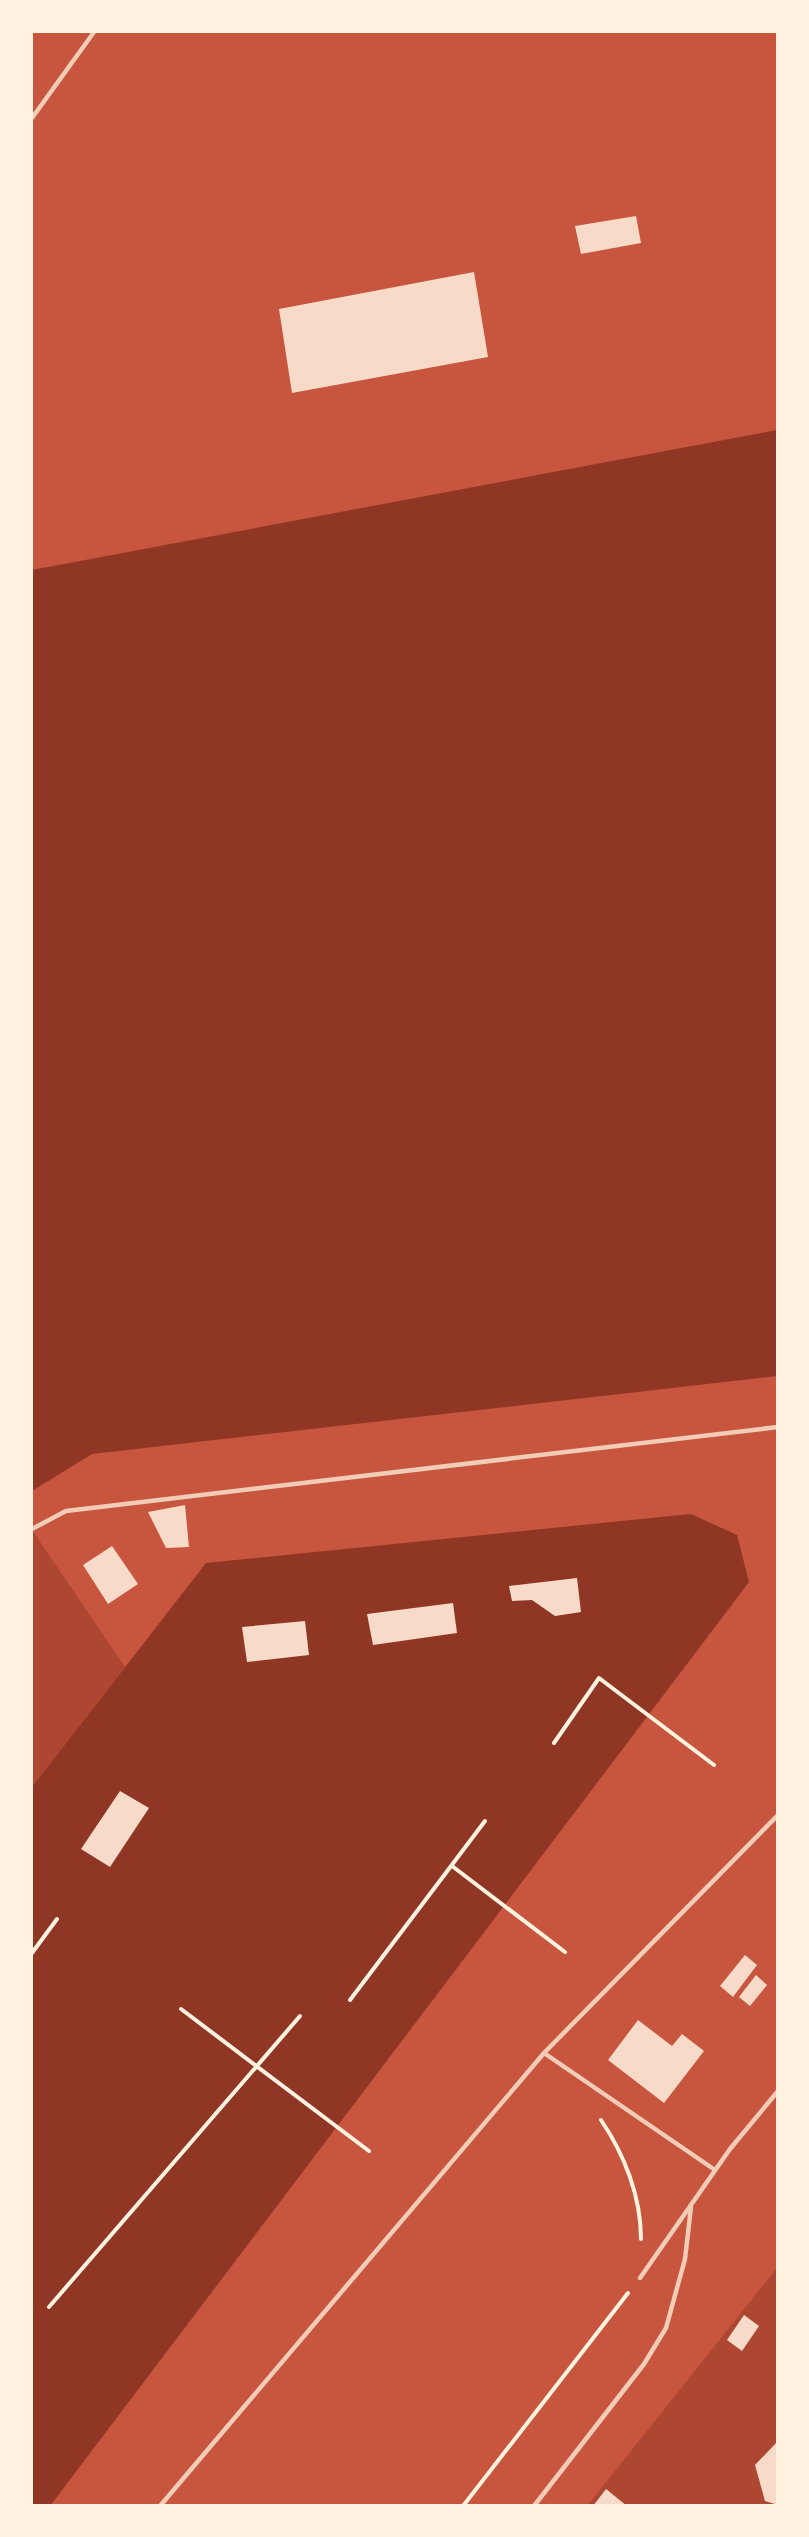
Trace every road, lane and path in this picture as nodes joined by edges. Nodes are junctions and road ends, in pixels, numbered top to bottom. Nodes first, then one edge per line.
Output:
1 (94, 32) edge
2 (32, 118) edge
3 (777, 1427) edge
4 (32, 1529) edge
5 (554, 1743) dead end
6 (714, 1765) dead end
7 (777, 1815) edge
8 (485, 1821) dead end
9 (452, 1866) junction
10 (57, 1919) dead end
11 (565, 1952) dead end
12 (32, 1953) edge
13 (350, 2000) dead end
14 (181, 2009) dead end
15 (300, 2016) dead end
16 (544, 2053) junction
17 (256, 2068) junction
18 (777, 2091) edge
19 (597, 2114) dead end
20 (369, 2151) dead end
21 (715, 2170) junction
22 (691, 2207) junction
23 (640, 2278) junction
24 (49, 2307) dead end
25 (160, 2505) edge
26 (463, 2505) edge
27 (534, 2505) edge

1 - 2 lane
3 - 4 lane
5 - 6 path
7 - 16 lane
8 - 9 path
9 - 11 path
9 - 13 path
10 - 12 path
14 - 17 path
15 - 17 path
16 - 21 lane
16 - 25 lane
17 - 20 path
17 - 24 path
18 - 21 lane
19 - 23 path
21 - 22 lane
22 - 23 lane
22 - 27 lane
23 - 26 path

